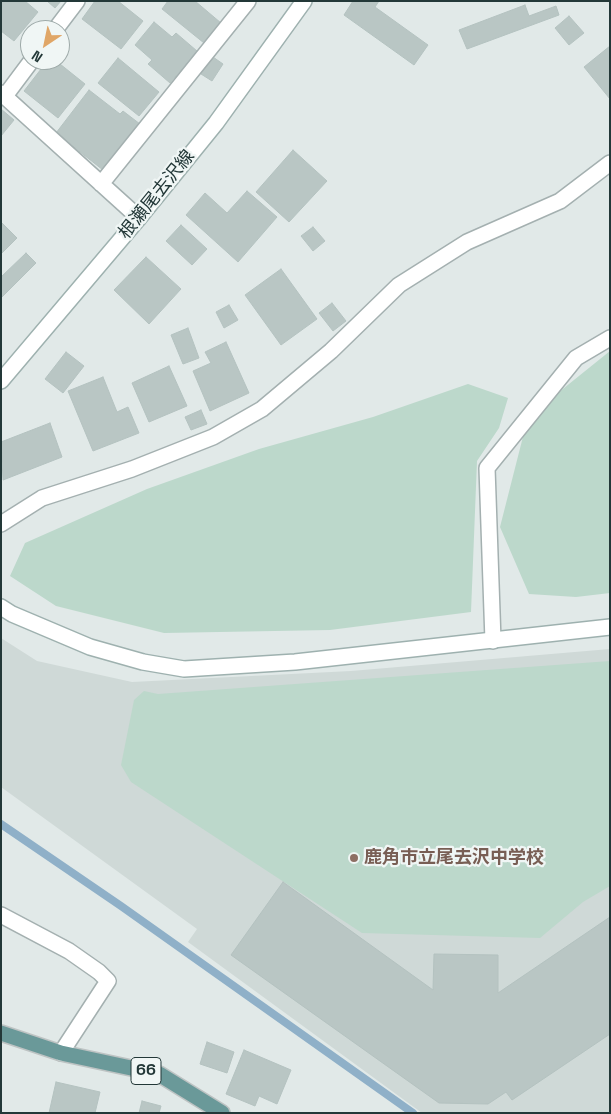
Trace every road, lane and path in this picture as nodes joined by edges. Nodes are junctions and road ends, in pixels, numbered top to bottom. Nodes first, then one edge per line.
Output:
1 (77, 1) edge
2 (248, 1) edge
3 (304, 1) edge
4 (63, 20) edge
5 (24, 70) edge
6 (3, 95) edge
7 (610, 163) edge
8 (101, 184) junction
9 (139, 218) junction
10 (610, 338) edge
11 (1, 381) edge
12 (1, 524) edge
13 (1, 607) edge
14 (610, 627) edge
15 (492, 641) junction
16 (1, 916) edge
17 (1, 1033) edge
18 (61, 1053) junction
19 (222, 1113) edge

1 - 4 street
2 - 8 street
3 - 9 street, 根瀬尾去沢線
5 - 6 street
6 - 8 street
7 - 12 street
8 - 9 street
9 - 11 street, 根瀬尾去沢線
10 - 15 street
13 - 15 street
14 - 15 street
16 - 18 street
17 - 18 main road, 66
18 - 19 main road, 66

